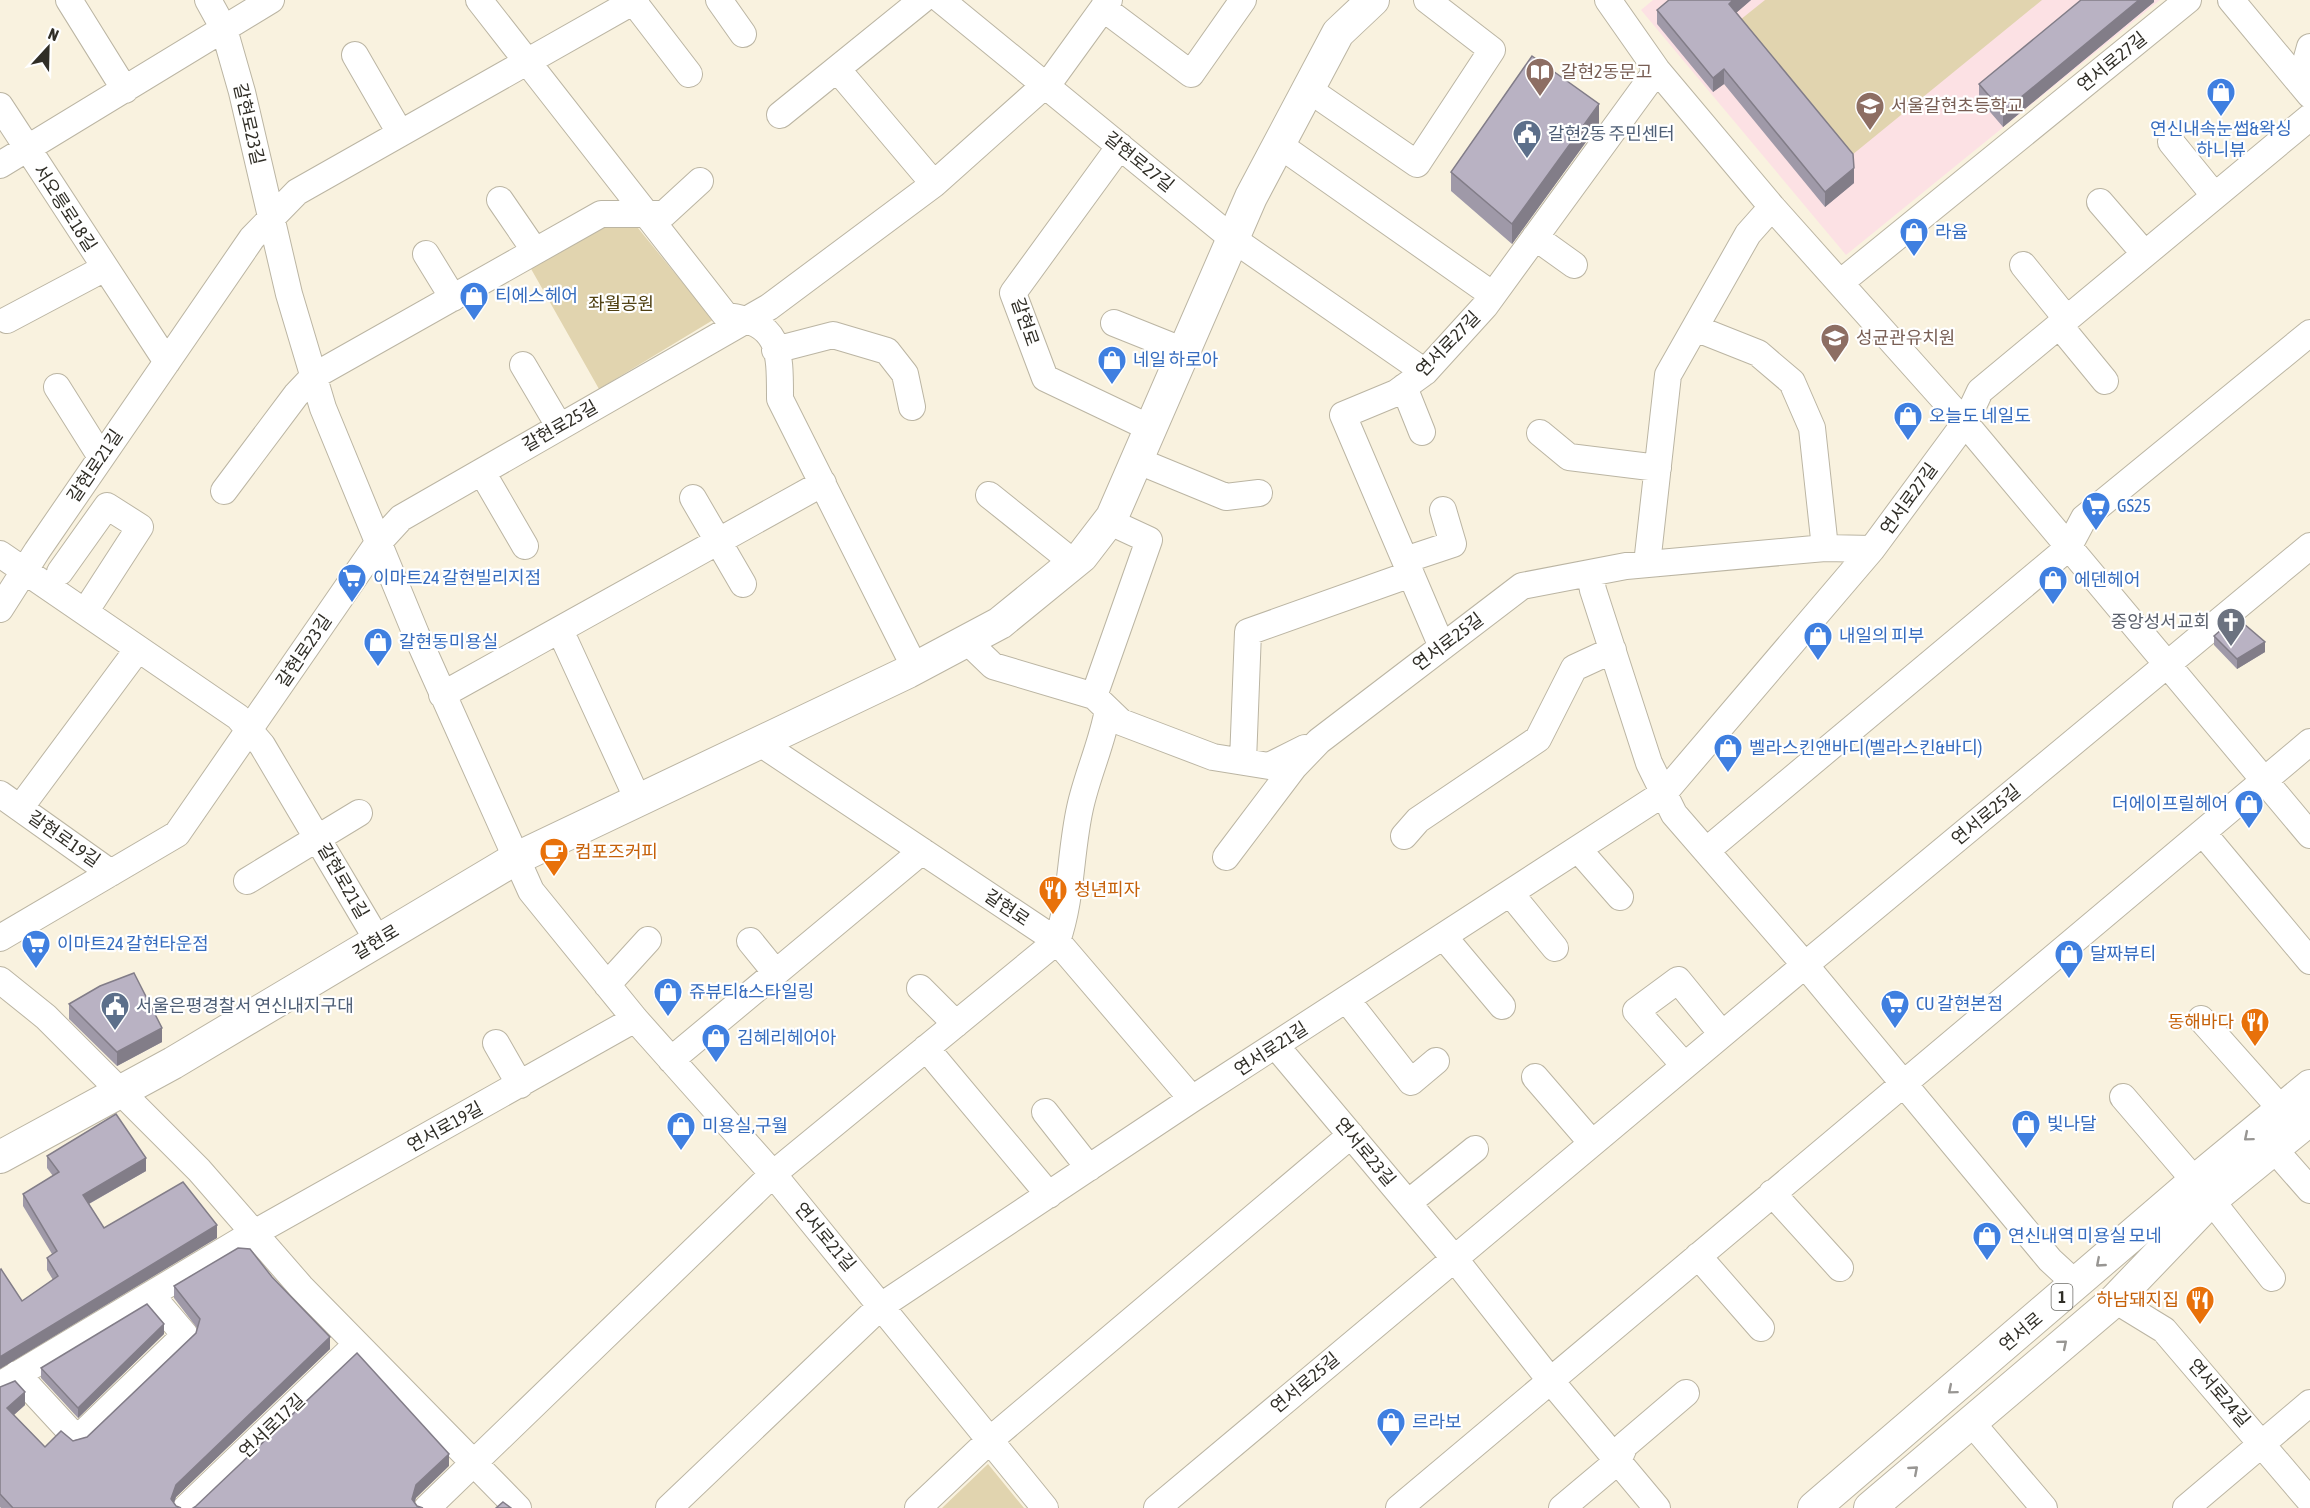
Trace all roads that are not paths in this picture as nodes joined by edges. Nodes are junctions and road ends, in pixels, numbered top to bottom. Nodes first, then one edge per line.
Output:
1 (69, 0) edge
2 (208, 0) edge
3 (272, 0) edge
4 (478, 0) edge
5 (719, 0) edge
6 (922, 0) edge
7 (940, 0) edge
8 (1243, 0) edge
9 (1373, 0) edge
10 (1427, 0) edge
11 (2188, 0) edge
12 (2230, 0) edge
13 (634, 1) edge
14 (1613, 2) edge
15 (1106, 4) edge
16 (967, 8) edge
17 (224, 29) junction
18 (743, 34) dead end
19 (2310, 48) edge
20 (355, 55) dead end
21 (527, 62) junction
22 (837, 69) junction
23 (1657, 70) junction
24 (689, 74) dead end
25 (1045, 85) junction
26 (2305, 89) edge
27 (125, 90) junction
28 (1308, 90) junction
29 (0, 106) edge
30 (780, 115) dead end
31 (2310, 117) edge
32 (404, 131) junction
33 (2170, 142) dead end
34 (1278, 144) junction
35 (1120, 146) junction
36 (26, 148) junction
37 (0, 165) edge
38 (700, 181) dead end
39 (934, 184) junction
40 (2214, 195) junction
41 (500, 200) dead end
42 (2100, 202) dead end
43 (1772, 207) junction
44 (645, 212) junction
45 (272, 219) junction
46 (1535, 237) junction
47 (1233, 239) junction
48 (535, 251) junction
49 (2144, 253) junction
50 (426, 254) dead end
51 (1574, 265) dead end
52 (2023, 265) dead end
53 (105, 268) junction
54 (1840, 283) junction
55 (1493, 295) junction
56 (453, 298) junction
57 (748, 318) junction
58 (7, 320) dead end
59 (1114, 322) dead end
60 (2062, 322) junction
61 (1695, 328) junction
62 (2310, 333) edge
63 (776, 350) junction
64 (1184, 351) junction
65 (167, 362) junction
66 (523, 365) dead end
67 (1425, 372) junction
68 (314, 376) junction
69 (2105, 381) dead end
70 (57, 387) dead end
71 (1404, 387) junction
72 (912, 407) dead end
73 (1965, 423) junction
74 (559, 426) junction
75 (1150, 429) junction
76 (1422, 432) dead end
77 (1540, 433) dead end
78 (101, 457) junction
79 (1136, 460) junction
80 (1658, 468) junction
81 (482, 472) junction
82 (823, 483) junction
83 (224, 491) dead end
84 (1259, 493) dead end
85 (989, 495) dead end
86 (693, 498) dead end
87 (1443, 510) dead end
88 (1108, 521) junction
89 (718, 542) junction
90 (378, 543) junction
91 (525, 546) dead end
92 (2310, 546) edge
93 (1825, 548) junction
94 (2068, 548) junction
95 (1872, 549) junction
96 (0, 554) edge
97 (1074, 563) junction
98 (1647, 564) junction
99 (1408, 567) junction
100 (26, 572) junction
101 (60, 572) dead end
102 (1590, 573) junction
103 (743, 584) dead end
104 (0, 609) edge
105 (85, 612) junction
106 (560, 630) junction
107 (967, 641) junction
108 (1442, 647) junction
109 (138, 649) junction
110 (1613, 650) junction
111 (2167, 665) junction
112 (915, 668) junction
113 (442, 695) junction
114 (1101, 703) junction
115 (250, 730) junction
116 (1319, 741) junction
117 (2310, 742) edge
118 (760, 743) junction
119 (1243, 761) junction
120 (2264, 781) junction
121 (1664, 793) junction
122 (10, 801) edge
123 (638, 801) junction
124 (359, 813) dead end
125 (2203, 833) junction
126 (2310, 835) edge
127 (1404, 836) dead end
128 (316, 837) junction
129 (1578, 849) junction
130 (1706, 850) junction
131 (922, 851) junction
132 (1226, 857) dead end
133 (515, 859) junction
134 (111, 873) junction
135 (247, 881) dead end
136 (1510, 893) junction
137 (1620, 897) dead end
138 (1444, 937) junction
139 (0, 938) edge
140 (648, 940) dead end
141 (378, 941) junction
142 (750, 941) dead end
143 (1057, 941) junction
144 (1555, 948) dead end
145 (2310, 960) edge
146 (1804, 965) junction
147 (776, 972) junction
148 (0, 980) edge
149 (607, 985) junction
150 (920, 988) dead end
151 (1347, 1000) junction
152 (1502, 1006) dead end
153 (635, 1019) junction
154 (2201, 1019) dead end
155 (956, 1024) junction
156 (1722, 1034) junction
157 (496, 1043) dead end
158 (1276, 1046) junction
159 (926, 1048) junction
160 (670, 1060) junction
161 (1436, 1061) dead end
162 (1684, 1065) junction
163 (1535, 1077) dead end
164 (1904, 1083) junction
165 (520, 1085) junction
166 (2310, 1086) edge
167 (118, 1091) junction
168 (2123, 1097) dead end
169 (1192, 1099) junction
170 (1045, 1112) dead end
171 (2296, 1114) edge
172 (1351, 1135) junction
173 (1592, 1143) junction
174 (1474, 1149) dead end
175 (2274, 1149) junction
176 (0, 1157) edge
177 (1089, 1168) junction
178 (773, 1174) junction
179 (2310, 1190) edge
180 (2203, 1191) junction
181 (1772, 1193) junction
182 (1049, 1195) junction
183 (1408, 1203) junction
184 (255, 1234) junction
185 (1698, 1256) junction
186 (1454, 1258) junction
187 (1840, 1269) dead end
188 (2272, 1278) dead end
189 (2076, 1284) junction
190 (151, 1295) junction
191 (2115, 1300) junction
192 (881, 1306) junction
193 (1761, 1329) dead end
194 (357, 1344) junction
195 (9, 1379) edge
196 (1550, 1380) junction
197 (1686, 1393) dead end
198 (2310, 1403) edge
199 (1971, 1422) junction
200 (990, 1440) junction
201 (2262, 1442) junction
202 (1618, 1461) junction
203 (474, 1463) junction
204 (2310, 1501) edge
205 (186, 1508) edge
206 (427, 1508) edge
207 (518, 1508) edge
208 (669, 1508) edge
209 (918, 1508) edge
210 (1045, 1508) edge
211 (1157, 1508) edge
212 (1399, 1508) edge
213 (1562, 1508) edge
214 (1657, 1508) edge
215 (1814, 1508) edge
216 (1870, 1508) edge
217 (2044, 1508) edge
218 (2186, 1508) edge

1 - 27 street
2 - 17 street, 갈현로23길
3 - 17 street
4 - 21 street
5 - 18 street
6 - 22 street
7 - 16 street, 갈현로27길
8 - 15 street
9 - 28 main road, 갈현로
10 - 28 street
11 - 54 street, 연서로27길
12 - 26 street
13 - 21 street
13 - 24 street
14 - 23 street
15 - 25 street
16 - 25 street, 갈현로27길
17 - 27 street, 서오릉로18길
17 - 45 street, 갈현로23길
19 - 26 street
20 - 32 street
21 - 32 street
21 - 44 street
22 - 30 street
22 - 39 street
23 - 43 street
23 - 46 street, 연서로27길
25 - 35 street, 갈현로27길
25 - 39 street
27 - 36 street, 서오릉로18길
28 - 34 main road, 갈현로
29 - 36 street, 서오릉로18길
31 - 40 street, 연서로27길
32 - 45 street
33 - 40 street
34 - 47 main road, 갈현로
34 - 55 street
35 - 47 street, 갈현로27길
35 - 75 street, 갈현로
36 - 37 street, 서오릉로18길
36 - 53 street, 서오릉로18길
38 - 44 street
39 - 57 street, 갈현로25길
40 - 49 street, 연서로27길
41 - 48 street
42 - 49 street
43 - 54 street
43 - 61 street
44 - 48 street
44 - 57 street
45 - 65 street
45 - 68 street, 갈현로23길
46 - 51 street
46 - 55 street, 연서로27길
47 - 64 main road, 갈현로
47 - 67 street
48 - 56 street
49 - 60 street, 연서로27길
50 - 56 street
52 - 60 street
53 - 58 street, 서오릉로18길
53 - 65 street, 서오릉로18길
54 - 73 street
55 - 67 street, 연서로27길
56 - 68 street
57 - 63 street
57 - 74 street, 갈현로25길
59 - 64 street
60 - 69 street
60 - 73 street, 연서로27길
61 - 80 street
61 - 93 street
62 - 94 street
63 - 72 street
63 - 82 street
64 - 75 main road, 갈현로
65 - 78 street, 갈현로21길
66 - 74 street
67 - 71 street, 연서로27길
68 - 83 street
68 - 90 street, 갈현로23길
70 - 78 street
71 - 76 street
71 - 99 street, 연서로27길
73 - 94 street
73 - 95 street, 연서로27길
74 - 81 street, 갈현로25길
75 - 79 main road, 갈현로
77 - 80 street
78 - 100 street, 갈현로21길
79 - 84 street
79 - 88 main road, 갈현로
80 - 98 street
81 - 90 street, 갈현로25길
81 - 91 street
82 - 89 street
82 - 112 street
85 - 97 street
86 - 89 street
87 - 99 street
88 - 97 main road, 갈현로
88 - 114 street
89 - 103 street
89 - 106 street
90 - 113 street, 갈현로23길
90 - 115 street, 갈현로23길
92 - 111 street
93 - 95 street, 연서로25길
93 - 98 street, 연서로25길
94 - 111 street
94 - 130 street
95 - 121 street, 연서로27길
96 - 100 street, 갈현로21길
97 - 107 main road, 갈현로
98 - 102 street, 연서로25길
99 - 108 street, 연서로27길
99 - 119 street
100 - 104 street, 갈현로21길
100 - 105 street, 갈현로21길
101 - 105 street
102 - 108 street, 연서로25길
102 - 110 street
105 - 109 street, 갈현로21길
106 - 113 street
106 - 123 street
107 - 112 main road, 갈현로
107 - 114 street
108 - 116 street, 연서로25길
109 - 115 street, 갈현로21길
109 - 122 street
110 - 121 street
110 - 127 street
111 - 120 street
111 - 146 street, 연서로25길
112 - 118 main road, 갈현로
113 - 133 street, 갈현로23길
114 - 119 street
114 - 143 street
115 - 128 street, 갈현로21길
115 - 134 street
116 - 119 street
116 - 132 street
117 - 120 street
118 - 123 main road, 갈현로
118 - 131 street, 갈현로
120 - 125 street
120 - 126 street
121 - 129 street, 연서로21길
121 - 130 street
122 - 134 street, 갈현로19길
123 - 133 main road, 갈현로
124 - 128 street
125 - 145 street
125 - 164 street
128 - 135 street
128 - 141 street, 갈현로21길
129 - 136 street, 연서로21길
129 - 137 street
130 - 146 street
131 - 143 street, 갈현로
131 - 147 street
133 - 141 main road, 갈현로
133 - 149 street, 연서로21길
134 - 139 street, 갈현로19길
136 - 138 street, 연서로21길
136 - 144 street
138 - 151 street, 연서로21길
138 - 152 street
140 - 149 street
141 - 167 main road, 갈현로
142 - 147 street
143 - 155 street
143 - 169 street
146 - 156 street, 연서로25길
146 - 164 street
147 - 160 street
148 - 167 street
149 - 153 street, 연서로21길
150 - 155 street
151 - 158 street, 연서로21길
151 - 161 street
153 - 160 street, 연서로21길
153 - 165 street, 연서로19길
154 - 171 street
155 - 159 street
156 - 162 street, 연서로25길
156 - 162 street
157 - 165 street
158 - 169 street, 연서로21길
158 - 172 street, 연서로23길
159 - 178 street
159 - 182 street
160 - 178 street, 연서로21길
162 - 173 street, 연서로25길
163 - 173 street
164 - 181 street
164 - 189 street
165 - 184 street, 연서로19길
166 - 171 main road, 연서로 / 1
167 - 176 main road, 갈현로
167 - 184 street
168 - 180 street
169 - 177 street
170 - 177 street
171 - 175 main road, 연서로 / 1
171 -> 180 main road, 연서로 / 1
172 - 183 street, 연서로23길
172 - 200 street
173 - 186 street
174 - 183 street
175 - 179 street
175 - 180 main road, 연서로 / 1
177 - 182 street
178 - 192 street, 연서로21길
178 - 203 street
180 - 188 street
180 -> 189 main road, 연서로 / 1
180 - 191 main road, 연서로 / 1
181 - 185 street
181 - 187 street
182 - 192 street
183 - 186 street, 연서로23길
184 - 190 street
184 - 194 street
185 - 193 street
185 - 196 street
186 - 196 street, 연서로23길
186 - 211 street, 연서로25길
189 -> 215 main road, 연서로 / 1
190 - 195 street
190 - 195 street
199 -> 191 main road, 연서로 / 1
191 - 201 street, 연서로24길
192 - 200 street, 연서로21길
192 - 208 street
194 - 203 street
194 - 205 street, 연서로17길
196 - 202 street, 연서로23길
196 - 212 street
197 - 202 street
198 - 201 street
216 -> 199 main road, 연서로 / 1
199 - 217 street
200 - 209 street
200 - 210 street, 연서로21길
201 - 204 street, 연서로24길
201 - 218 street
202 - 213 street
202 - 214 street, 연서로23길
203 - 206 street
203 - 207 street

